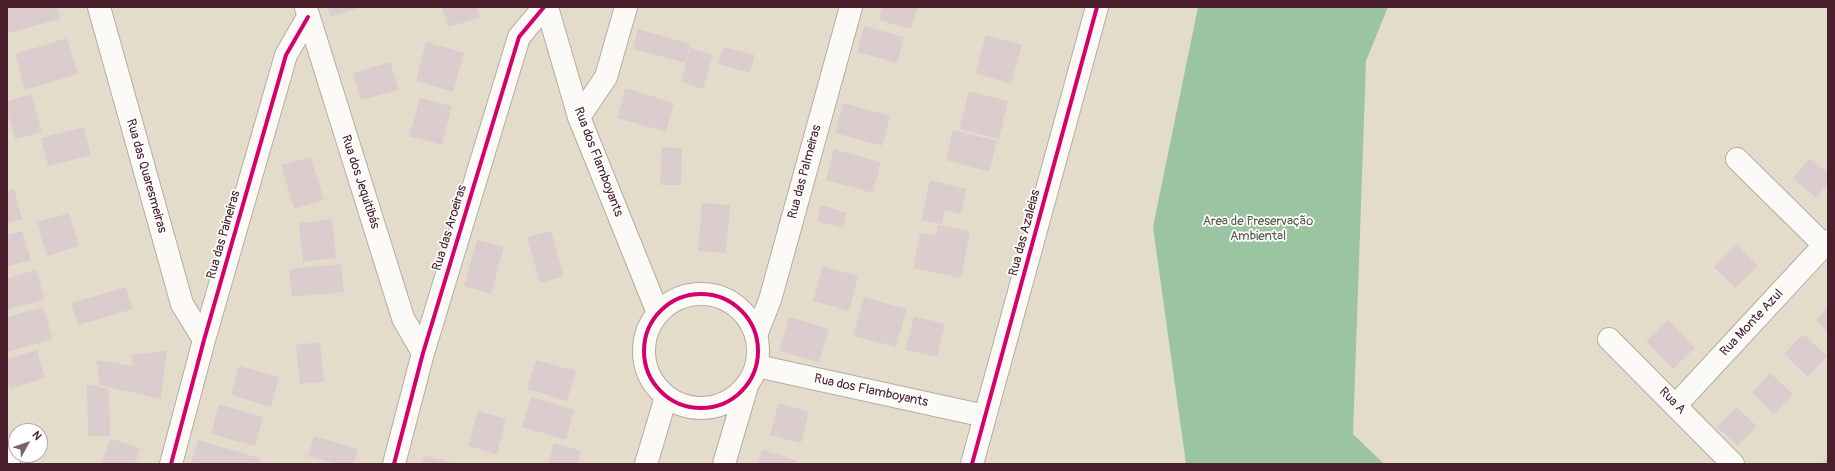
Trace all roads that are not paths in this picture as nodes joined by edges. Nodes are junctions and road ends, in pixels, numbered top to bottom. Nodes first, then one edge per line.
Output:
1 (99, 7) edge
2 (544, 7) edge
3 (547, 7) edge
4 (626, 7) edge
5 (851, 7) edge
6 (1097, 7) edge
7 (307, 12) edge
8 (579, 117) junction
9 (1737, 160) dead end
10 (1826, 243) edge
11 (658, 313) junction
12 (756, 335) junction
13 (1609, 339) dead end
14 (204, 340) junction
15 (423, 352) junction
16 (757, 366) junction
17 (747, 386) junction
18 (666, 397) junction
19 (1676, 405) junction
20 (985, 416) junction
21 (7, 458) edge
22 (9, 464) edge
23 (171, 464) edge
24 (394, 464) edge
25 (646, 464) edge
26 (724, 464) edge
27 (972, 464) edge
28 (1733, 464) edge

1 - 14 street, Rua das Quaresmeiras
2 - 15 street, Rua das Aroeiras
3 - 8 street, Rua dos Flamboyants
4 - 8 street
5 - 12 street, Rua das Palmeiras
6 - 20 street, Rua das Azaleias
7 - 14 street, Rua das Paineiras
7 - 15 street, Rua dos Jequitibás
8 - 11 street, Rua dos Flamboyants
9 - 10 street
10 - 19 street, Rua Monte Azul
11 - 12 street
11 - 18 street
12 - 16 street
13 - 19 street, Rua A
14 - 23 street, Rua das Paineiras
15 - 24 street, Rua das Aroeiras
16 - 17 street
16 - 20 street, Rua dos Flamboyants
17 - 18 street
17 - 26 street
18 - 25 street
19 - 28 street, Rua A
20 - 27 street, Rua das Azaleias
21 - 22 street

